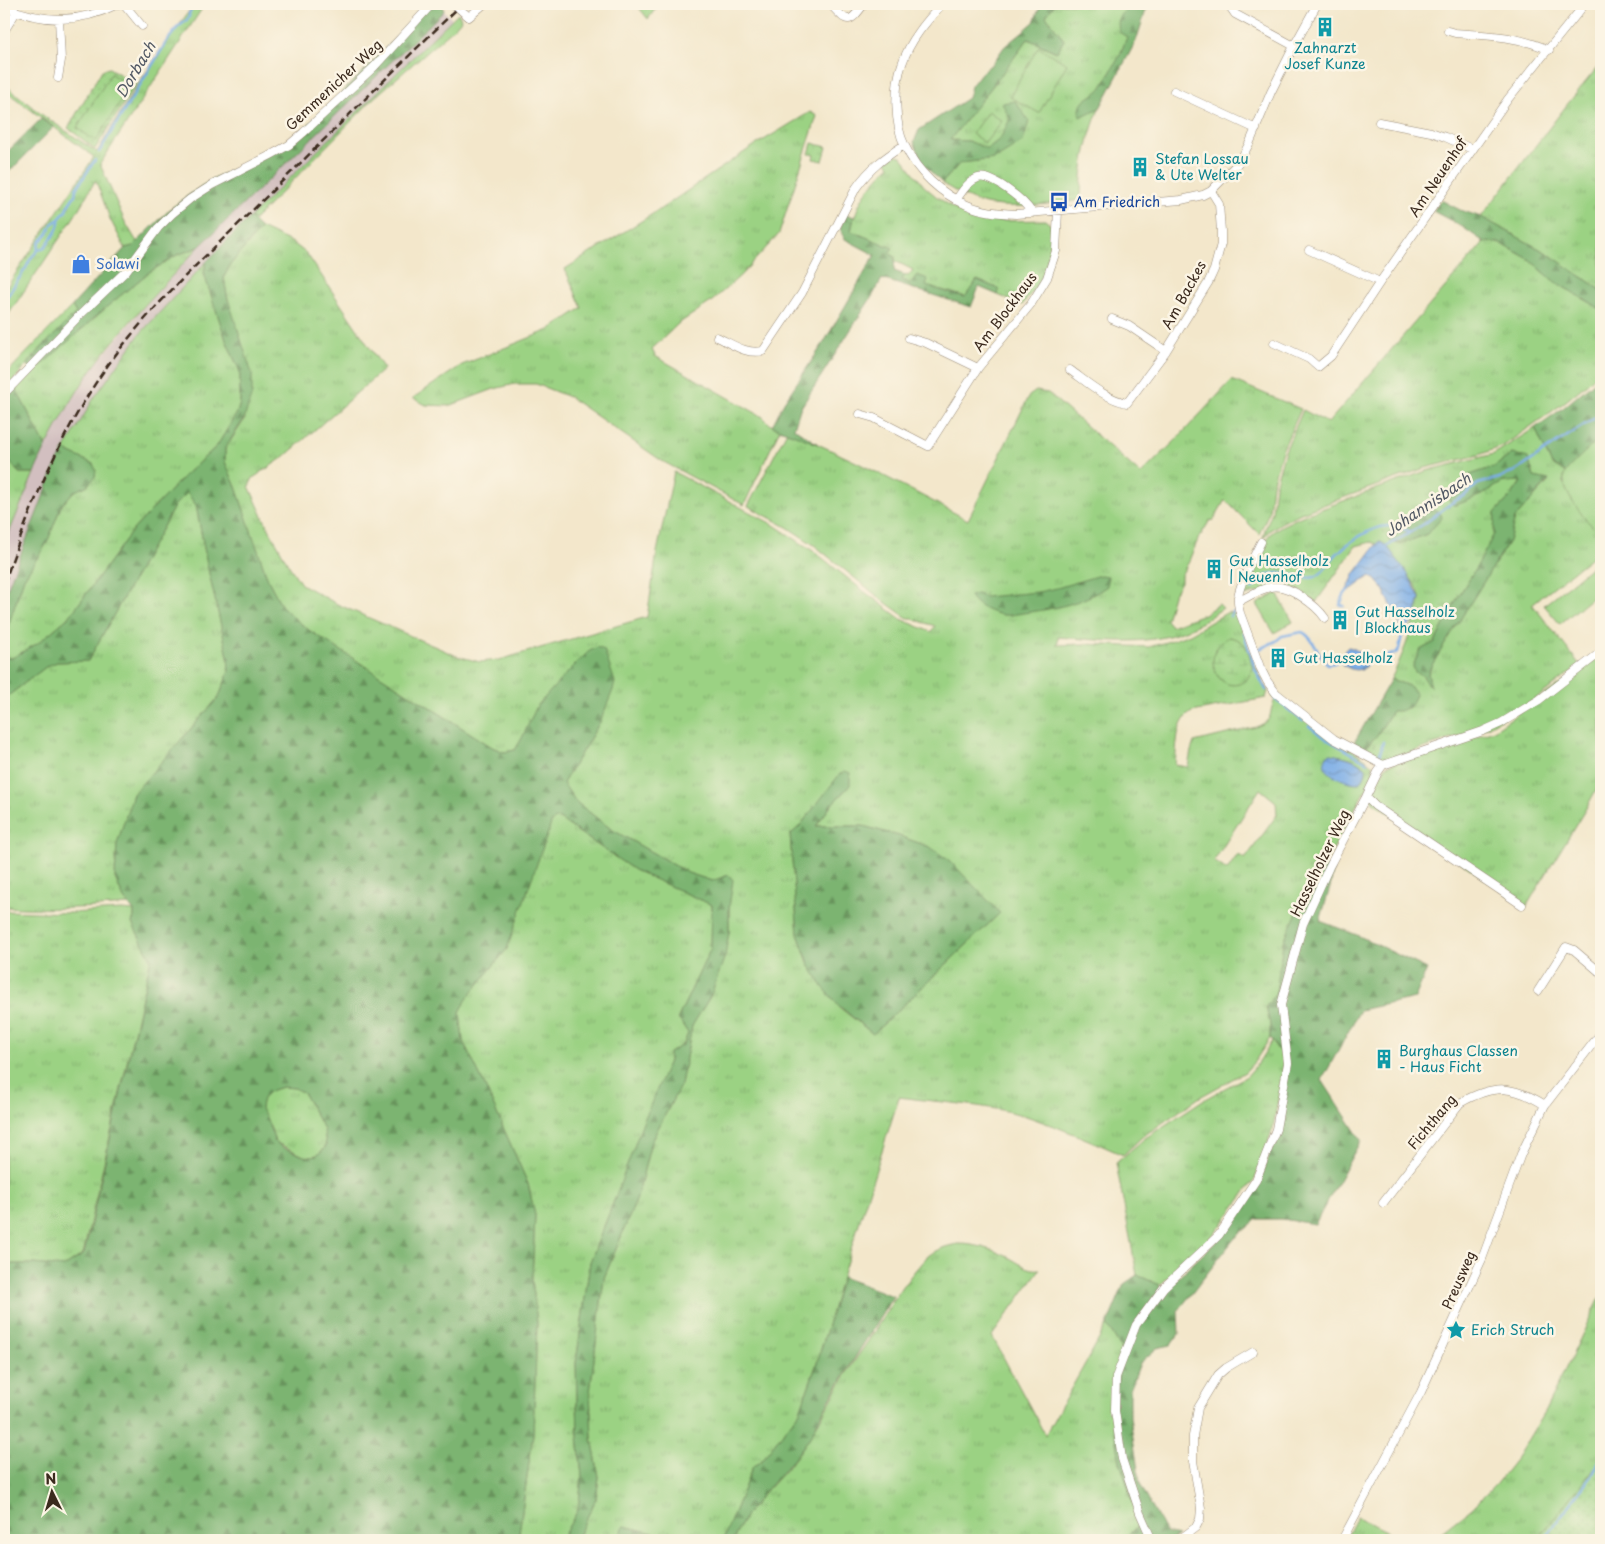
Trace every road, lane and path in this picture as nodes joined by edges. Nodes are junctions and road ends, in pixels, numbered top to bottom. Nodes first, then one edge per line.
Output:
1 (118, 4) edge
2 (124, 4) edge
3 (432, 4) edge
4 (454, 4) edge
5 (484, 4) edge
6 (830, 4) edge
7 (864, 4) edge
8 (942, 4) edge
9 (1228, 4) edge
10 (1317, 4) edge
11 (1585, 4) edge
12 (95, 5) edge
13 (4, 7) edge
14 (16, 12) junction
15 (98, 13) junction
16 (59, 19) junction
17 (142, 26) dead end
18 (4, 31) edge
19 (1448, 31) dead end
20 (1294, 46) junction
21 (1549, 50) junction
22 (58, 78) dead end
23 (1174, 91) dead end
24 (1379, 122) dead end
25 (1256, 129) junction
26 (904, 145) junction
27 (1472, 150) junction
28 (1211, 191) junction
29 (956, 200) junction
30 (1058, 211) junction
31 (1032, 213) junction
32 (1309, 250) dead end
33 (1380, 282) junction
34 (1112, 319) dead end
35 (717, 337) dead end
36 (909, 338) dead end
37 (1274, 343) dead end
38 (1166, 351) junction
39 (978, 368) junction
40 (1070, 370) dead end
41 (4, 394) edge
42 (860, 414) dead end
43 (1261, 542) dead end
44 (1238, 602) junction
45 (1325, 618) dead end
46 (1601, 652) edge
47 (1383, 765) junction
48 (1366, 797) junction
49 (1522, 905) dead end
50 (1601, 973) edge
51 (1538, 991) dead end
52 (1601, 1033) edge
53 (1546, 1105) junction
54 (1383, 1203) dead end
55 (1254, 1352) dead end
56 (1152, 1540) edge
57 (1179, 1540) edge
58 (1342, 1540) edge

1 - 15 street
2 - 17 street
3 - 41 street, Gemmenicher Weg
4 - 5 street
6 - 7 street
8 - 26 street
9 - 20 street
10 - 20 street
11 - 21 street, Am Neuenhof
12 - 15 street
13 - 14 street
14 - 16 street
14 - 18 street
15 - 16 street
16 - 22 street
19 - 21 street
20 - 25 street
21 - 27 street, Am Neuenhof
23 - 25 street
24 - 27 street
25 - 28 street
26 - 29 street
26 - 35 street
27 - 33 street, Am Neuenhof
28 - 30 street
28 - 38 street, Am Backes
29 - 31 street
29 - 31 street
30 - 31 street
30 - 39 street, Am Blockhaus
32 - 33 street
33 - 37 street, Am Neuenhof
34 - 38 street, Am Backes
36 - 39 street, Am Blockhaus
38 - 40 street, Am Backes
39 - 42 street, Am Blockhaus
43 - 44 street
44 - 45 street
44 - 47 street
46 - 47 street
47 - 48 street, Hasselholzer Weg
48 - 49 street, Hasselholzer Weg
48 - 56 street, Hasselholzer Weg
50 - 51 street
52 - 53 street, Preusweg
53 - 54 street, Fichthang
53 - 58 street, Preusweg
55 - 57 street

